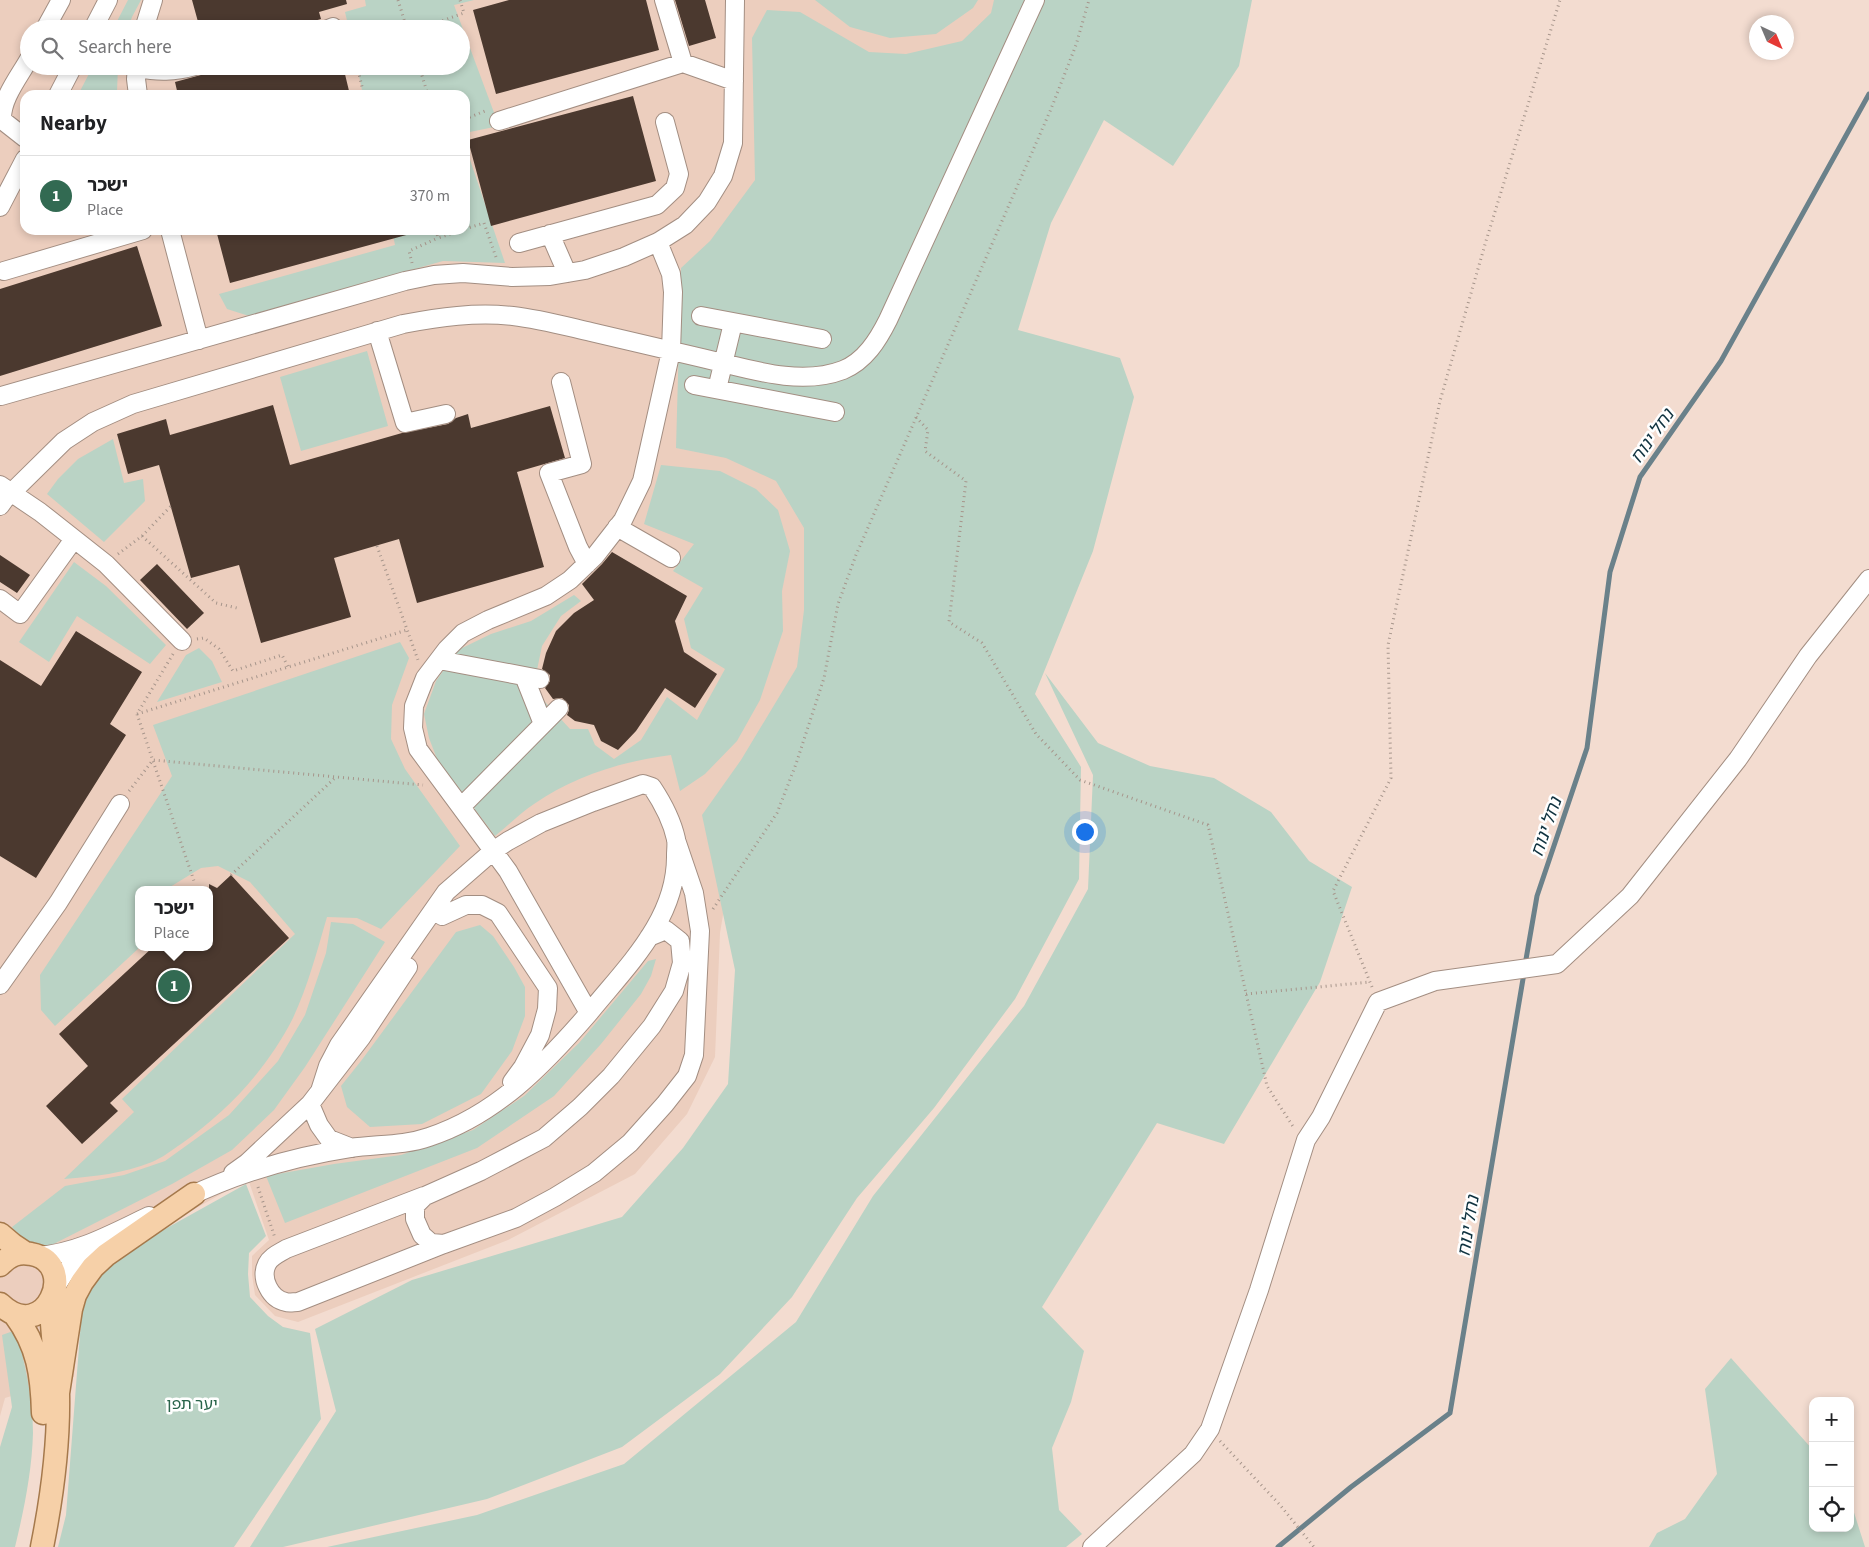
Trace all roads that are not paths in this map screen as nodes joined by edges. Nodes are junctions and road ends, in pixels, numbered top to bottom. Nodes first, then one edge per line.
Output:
1 (61, 0) edge
2 (108, 0) edge
3 (153, 0) edge
4 (664, 0) edge
5 (735, 0) edge
6 (1035, 0) edge
7 (50, 20) edge
8 (98, 20) edge
9 (147, 20) edge
10 (683, 63) junction
11 (20, 75) edge
12 (68, 75) edge
13 (136, 75) edge
14 (734, 81) junction
15 (61, 90) edge
16 (137, 90) edge
17 (499, 121) dead end
18 (666, 122) dead end
19 (20, 134) edge
20 (20, 169) edge
21 (0, 207) edge
22 (550, 234) junction
23 (126, 235) edge
24 (171, 235) edge
25 (658, 242) junction
26 (519, 243) dead end
27 (4, 271) dead end
28 (567, 273) junction
29 (701, 316) dead end
30 (733, 323) junction
31 (377, 331) junction
32 (822, 339) dead end
33 (198, 340) junction
34 (671, 351) junction
35 (724, 363) junction
36 (561, 382) dead end
37 (694, 385) dead end
38 (717, 389) junction
39 (1, 396) edge
40 (835, 412) dead end
41 (446, 414) dead end
42 (6, 488) edge
43 (0, 506) edge
44 (617, 527) junction
45 (74, 539) junction
46 (671, 558) dead end
47 (587, 564) junction
48 (1869, 579) edge
49 (0, 599) edge
50 (182, 641) road end
51 (439, 660) junction
52 (559, 708) dead end
53 (543, 724) junction
54 (120, 804) road end
55 (461, 807) junction
56 (676, 840) junction
57 (493, 851) junction
58 (442, 916) junction
59 (649, 937) junction
60 (0, 985) edge
61 (589, 1013) junction
62 (315, 1098) junction
63 (497, 1103) junction
64 (352, 1148) junction
65 (218, 1183) junction
66 (194, 1194) junction
67 (424, 1196) junction
68 (0, 1234) edge
69 (97, 1241) junction
70 (444, 1244) junction
71 (31, 1254) junction
72 (0, 1265) edge
73 (53, 1295) junction
74 (8, 1310) edge
75 (58, 1393) junction
76 (27, 1547) edge
77 (42, 1547) edge
78 (1092, 1547) edge

1 - 7 street
2 - 8 street
3 - 9 street
4 - 10 street
5 - 14 street
6 - 35 street
10 - 14 street
10 - 17 street
11 - 19 street
12 - 15 street
13 - 16 street
14 - 25 street
18 - 22 street
20 - 21 street
22 - 26 street
22 - 28 street
23 - 27 street
24 - 33 street
25 - 28 street
25 - 34 street
28 - 33 street
29 - 30 street
30 - 32 street
30 - 35 street
31 - 34 street
31 - 41 street
31 - 42 street
33 - 39 street
34 - 35 street
34 - 44 street
35 - 38 street
36 - 47 street
37 - 38 street
38 - 40 street
42 - 43 street
42 - 45 street
44 - 46 street
44 - 47 street
45 - 49 street
45 - 50 street
47 - 51 street
48 - 78 street
51 - 53 street
51 - 55 street
52 - 53 street
53 - 55 street
54 - 60 street
55 - 57 street
56 - 57 street
56 - 59 street
56 - 70 street
57 - 58 street
57 - 61 street
57 - 62 street
58 - 62 street
58 - 63 street
59 - 61 street
59 - 67 street
61 - 63 street
62 - 64 street
62 - 65 street
63 - 64 street
64 - 65 street
65 - 66 street
66 - 69 street
66 - 75 main road
67 - 70 street
67 - 70 street
68 - 71 main road
69 - 71 street
69 - 73 street
71 - 72 main road
71 - 73 main road
73 - 74 main road
73 - 75 main road
74 - 76 main road
75 - 77 main road

